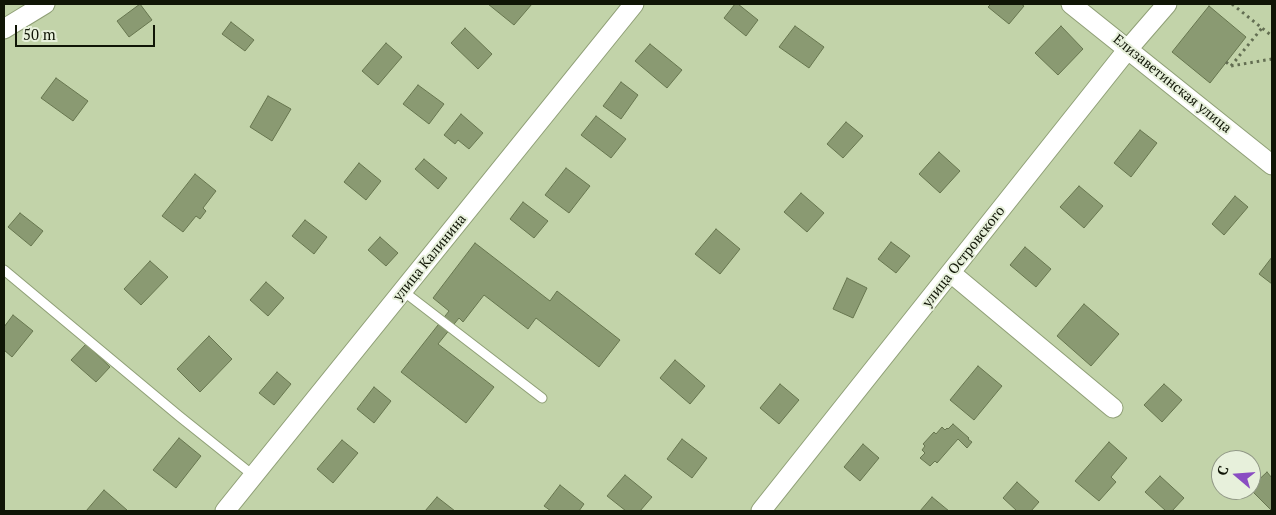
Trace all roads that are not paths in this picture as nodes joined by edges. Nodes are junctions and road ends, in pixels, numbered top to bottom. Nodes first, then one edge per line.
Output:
1 (45, 4) edge
2 (634, 4) edge
3 (1072, 4) edge
4 (1167, 4) edge
5 (4, 29) edge
6 (1128, 49) junction
7 (1272, 165) edge
8 (4, 270) edge
9 (951, 273) junction
10 (403, 291) junction
11 (542, 398) dead end
12 (1113, 408) dead end
13 (254, 476) junction
14 (226, 511) edge
15 (761, 511) edge

1 - 5 street
2 - 10 street, улица Калинина
3 - 6 street, Елизаветинская улица
4 - 6 street, улица Островского
6 - 7 street, Елизаветинская улица
6 - 9 street, улица Островского
8 - 13 lane
9 - 12 street
9 - 15 street, улица Островского
10 - 11 lane
10 - 13 street, улица Калинина
13 - 14 street, улица Калинина

